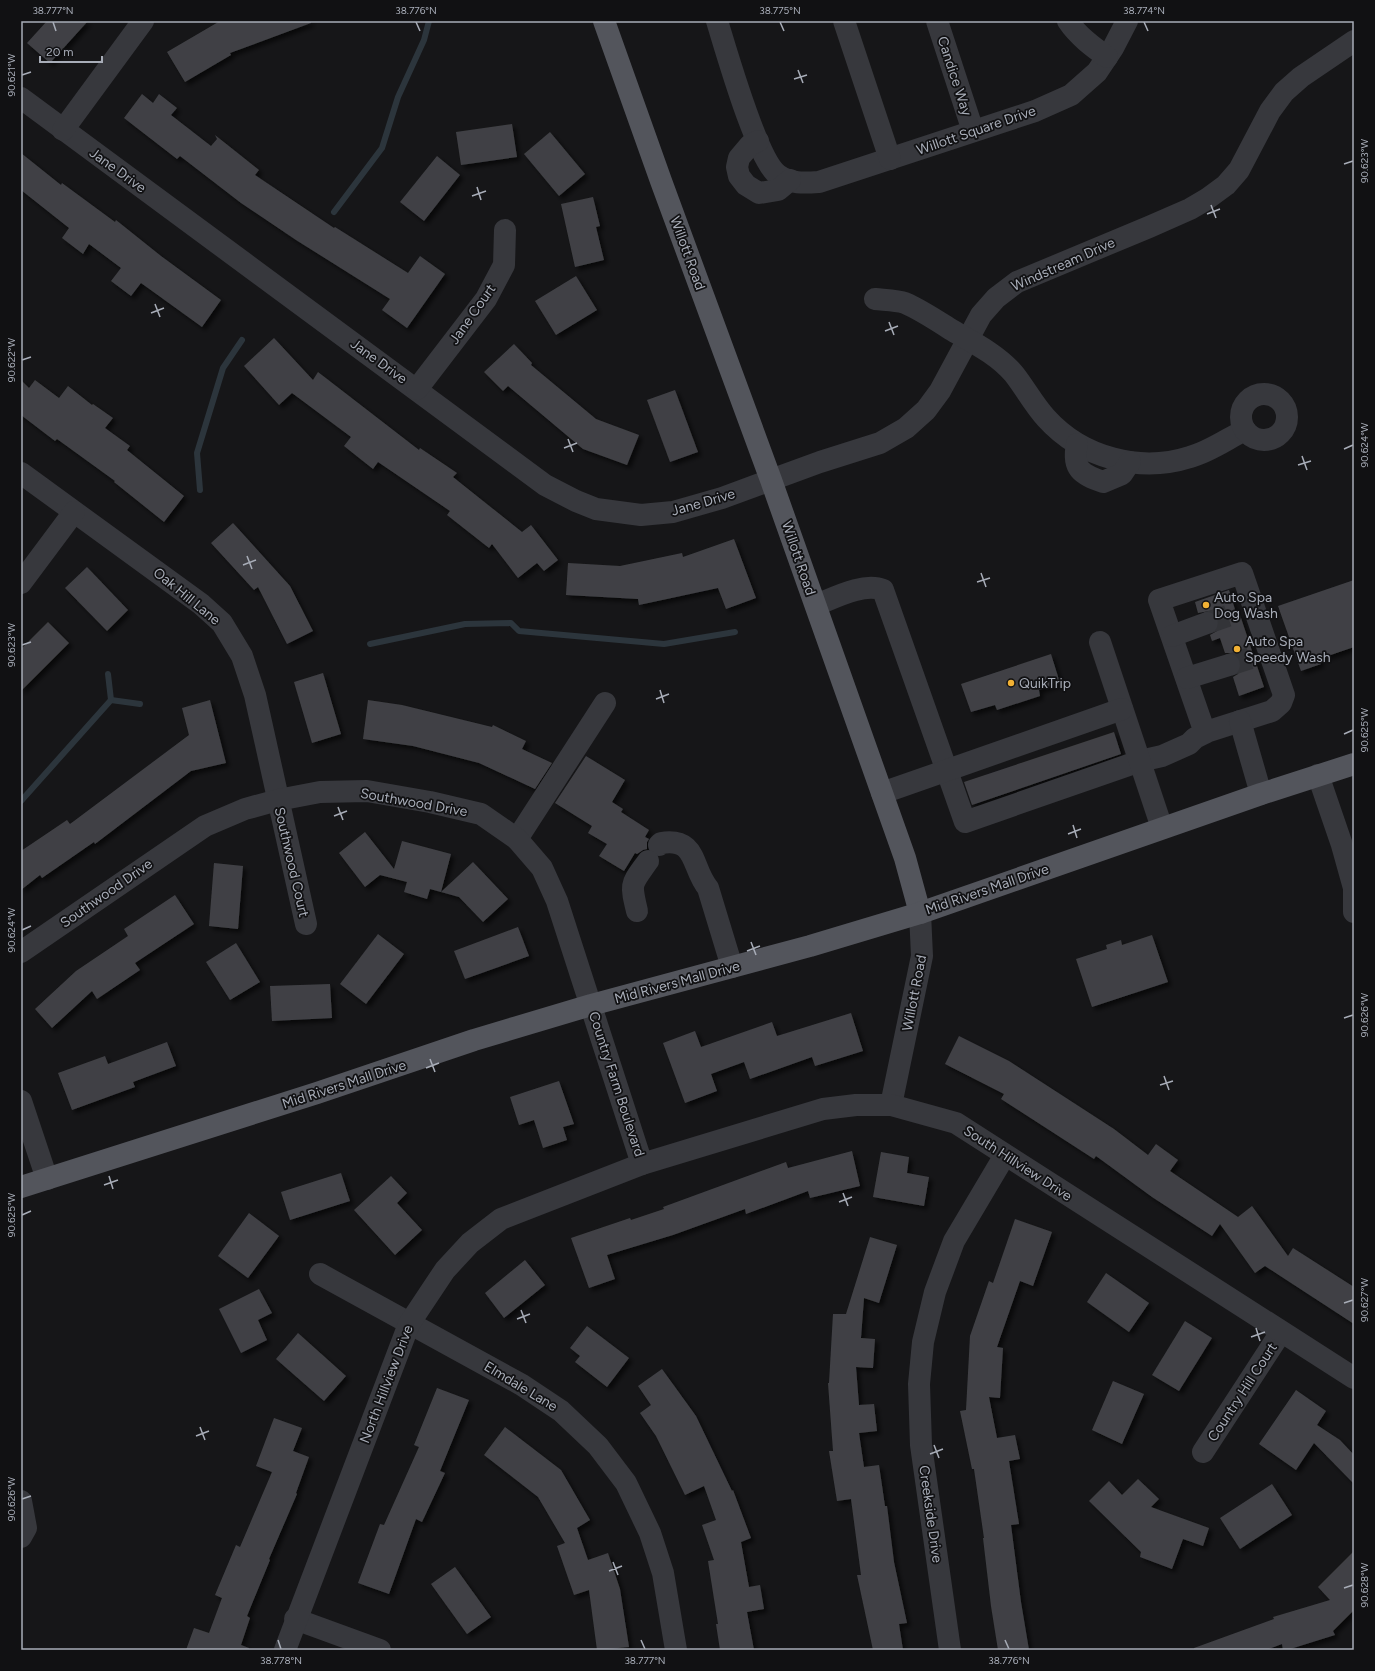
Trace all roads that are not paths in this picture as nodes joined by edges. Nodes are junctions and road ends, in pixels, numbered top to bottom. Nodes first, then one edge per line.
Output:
1 (143, 21) edge
2 (604, 21) edge
3 (717, 21) edge
4 (844, 21) edge
5 (937, 21) edge
6 (1068, 21) edge
7 (1127, 21) edge
8 (1354, 40) edge
9 (1107, 57) junction
10 (21, 98) edge
11 (63, 130) junction
12 (973, 131) junction
13 (758, 142) junction
14 (890, 159) junction
15 (790, 180) junction
16 (505, 230) dead end
17 (875, 300) dead end
18 (967, 339) junction
19 (417, 389) junction
20 (1245, 430) dead end
21 (21, 473) edge
22 (772, 480) junction
23 (74, 512) junction
24 (21, 582) edge
25 (816, 605) junction
26 (1206, 623) tunnel mouth
27 (1172, 636) junction
28 (1100, 642) dead end
29 (1229, 665) tunnel mouth
30 (1187, 678) junction
31 (605, 703) dead end
32 (1122, 709) junction
33 (1240, 722) junction
34 (1205, 733) junction
35 (1140, 761) junction
36 (1354, 764) edge
37 (946, 771) junction
38 (1318, 775) junction
39 (882, 793) junction
40 (1261, 794) junction
41 (278, 800) junction
42 (1162, 828) junction
43 (516, 839) junction
44 (1351, 866) edge
45 (637, 911) dead end
46 (1354, 912) edge
47 (920, 913) junction
48 (306, 924) dead end
49 (21, 952) edge
50 (732, 967) junction
51 (591, 1005) junction
52 (21, 1101) edge
53 (891, 1105) junction
54 (1005, 1156) junction
55 (642, 1164) junction
56 (46, 1179) junction
57 (21, 1187) edge
58 (320, 1274) dead end
59 (409, 1324) junction
60 (1281, 1332) junction
61 (1354, 1378) edge
62 (1203, 1452) dead end
63 (21, 1501) edge
64 (21, 1537) edge
65 (295, 1619) junction
66 (285, 1650) edge
67 (380, 1650) edge
68 (676, 1650) edge
69 (950, 1650) edge

1 - 11 street
2 - 22 main road, Willott Road
3 - 13 street, Willott Square Drive
4 - 14 street
5 - 12 street, Candice Way
6 - 9 street
7 - 9 street, Willott Square Drive
8 - 18 street, Windstream Drive
9 - 12 street, Willott Square Drive
10 - 11 street, Jane Drive
11 - 19 street, Jane Drive
12 - 14 street, Willott Square Drive
13 - 15 street, Willott Square Drive
13 - 15 street
14 - 15 street, Willott Square Drive
16 - 19 street, Jane Court
17 - 18 street
18 - 20 street
18 - 22 street, Windstream Drive
19 - 22 street, Jane Drive
21 - 23 street, Oak Hill Lane
22 - 25 main road, Willott Road
23 - 24 street
23 - 41 street, Oak Hill Lane
25 - 37 street
25 - 39 main road, Willott Road
26 - 27 street
27 - 30 street
27 - 33 street
28 - 32 street
29 - 30 street
30 - 34 street
31 - 43 street
32 - 35 street
32 - 37 street
33 - 34 street
33 - 40 street
34 - 35 street
35 - 37 street
35 - 42 street
36 - 38 main road, Mid Rivers Mall Drive
37 - 39 street
38 - 40 main road, Mid Rivers Mall Drive
38 - 44 street
39 - 47 main road, Willott Road
40 - 42 main road, Mid Rivers Mall Drive
41 - 43 street, Southwood Drive
41 - 48 street, Southwood Court
41 - 49 street, Southwood Drive
42 - 47 main road, Mid Rivers Mall Drive
43 - 51 street, Southwood Drive
44 - 46 street
45 - 50 street
47 - 50 main road, Mid Rivers Mall Drive
47 - 53 street, Willott Road
50 - 51 main road, Mid Rivers Mall Drive
51 - 55 street, Country Farm Boulevard
51 - 56 main road, Mid Rivers Mall Drive
52 - 56 street
53 - 54 street, South Hillview Drive
53 - 55 street, South Hillview Drive
54 - 60 street, South Hillview Drive
54 - 69 street, Creekside Drive
55 - 59 street, North Hillview Drive
56 - 57 main road, Mid Rivers Mall Drive
58 - 59 street, Elmdale Lane
59 - 65 street, North Hillview Drive
59 - 68 street, Elmdale Lane
60 - 61 street, South Hillview Drive
60 - 62 street, Country Hill Court
63 - 64 street
65 - 66 street, North Hillview Drive
65 - 67 street

